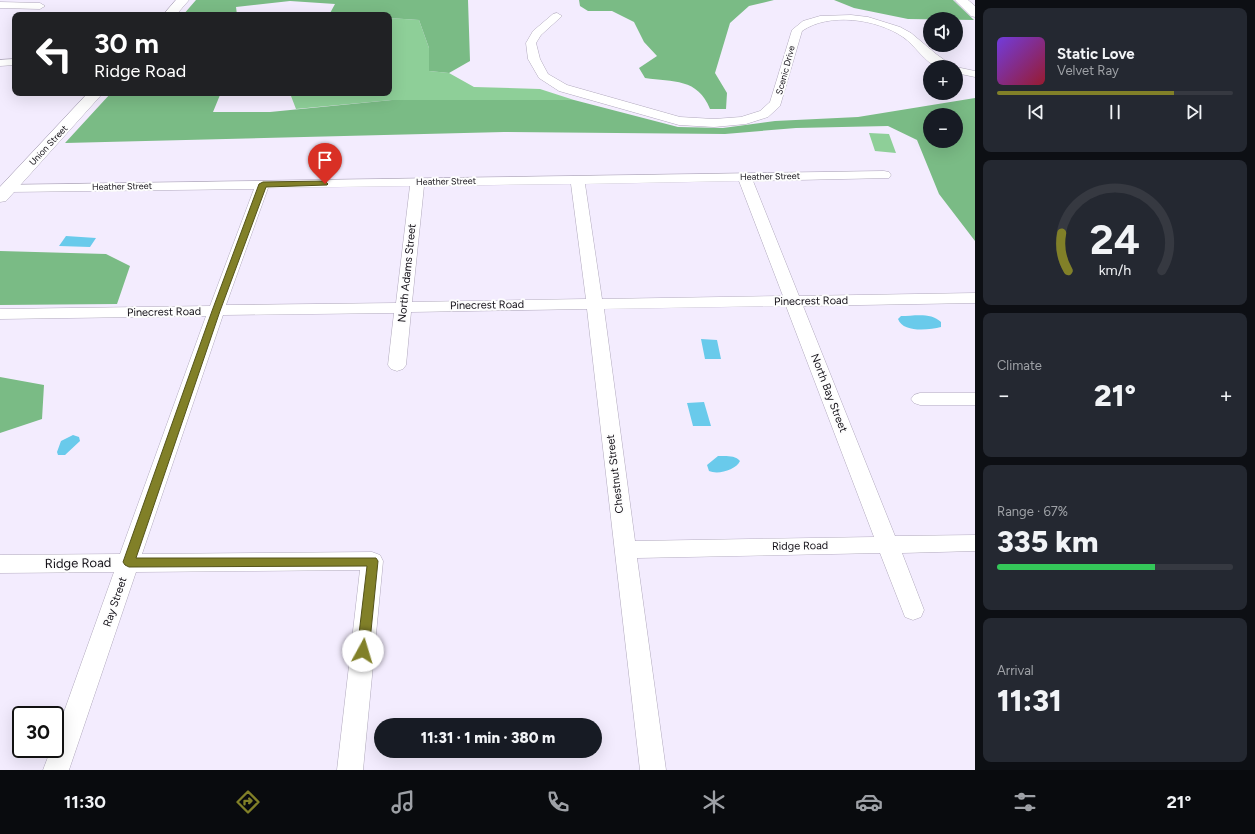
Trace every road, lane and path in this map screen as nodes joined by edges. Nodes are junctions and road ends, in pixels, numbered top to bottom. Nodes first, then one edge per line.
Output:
1 (183, 0) edge
2 (961, 0) edge
3 (0, 6) edge
4 (40, 6) dead end
5 (172, 12) edge
6 (975, 13) edge
7 (557, 16) dead end
8 (937, 60) edge
9 (12, 62) edge
10 (0, 63) edge
11 (963, 71) edge
12 (975, 74) edge
13 (93, 96) edge
14 (884, 175) dead end
15 (744, 176) junction
16 (577, 179) junction
17 (417, 182) junction
18 (263, 184) junction
19 (4, 192) edge
20 (975, 298) edge
21 (793, 302) junction
22 (595, 304) junction
23 (404, 307) junction
24 (216, 311) junction
25 (0, 314) edge
26 (397, 365) dead end
27 (920, 399) dead end
28 (975, 399) edge
29 (975, 543) edge
30 (889, 545) junction
31 (624, 550) junction
32 (129, 562) junction
33 (0, 564) edge
34 (913, 610) dead end
35 (56, 770) edge
36 (350, 770) edge
37 (653, 770) edge

1 - 5 street
2 - 6 street
3 - 4 street
7 - 8 street, Scenic Drive
9 - 10 street
11 - 12 street
13 - 19 street, Union Street
14 - 15 street, Heather Street
15 - 16 street, Heather Street
15 - 21 street, North Bay Street
16 - 17 street, Heather Street
16 - 22 street, Chestnut Street
17 - 18 street, Heather Street
17 - 23 street, North Adams Street
18 - 19 street, Heather Street
18 - 24 street, Ray Street
20 - 21 street, Pinecrest Road
21 - 22 street, Pinecrest Road
21 - 30 street, North Bay Street
22 - 23 street, Pinecrest Road
22 - 31 street, Chestnut Street
23 - 24 street, Pinecrest Road
23 - 26 street, North Adams Street
24 - 25 street, Pinecrest Road
24 - 32 street, Ray Street
27 - 28 street
29 - 30 street, Ridge Road
30 - 31 street, Ridge Road
30 - 34 street, North Bay Street
31 - 37 street, Chestnut Street
32 - 33 street, Ridge Road
32 - 35 street, Ray Street
32 - 36 street, Ridge Road

